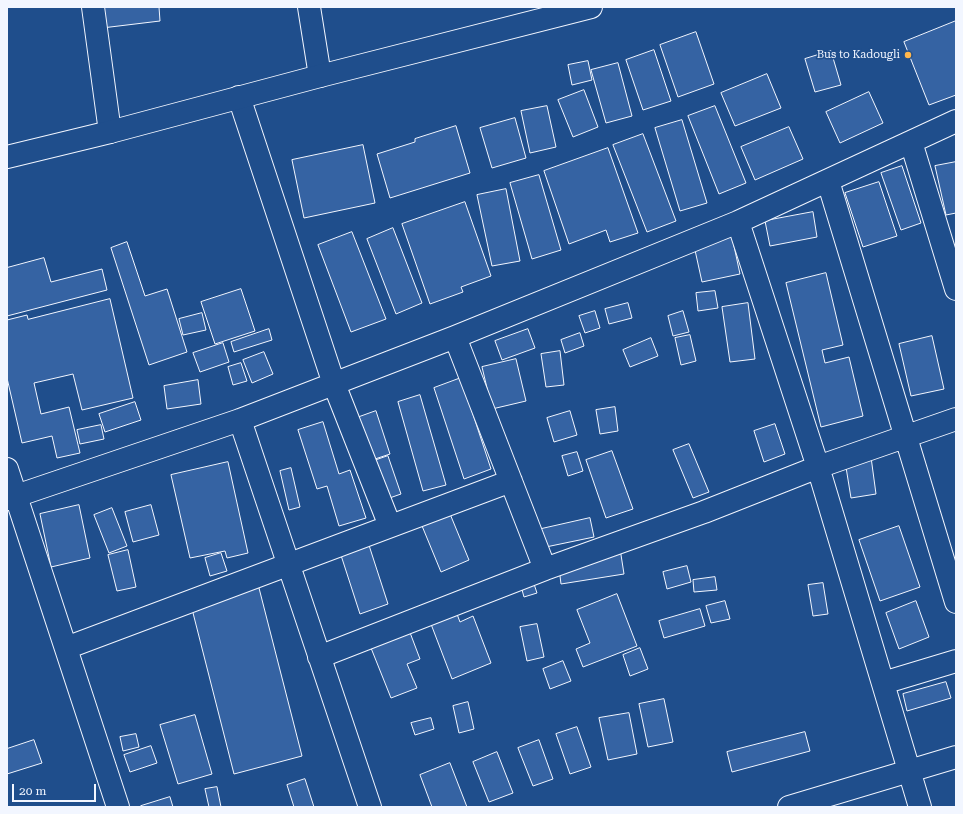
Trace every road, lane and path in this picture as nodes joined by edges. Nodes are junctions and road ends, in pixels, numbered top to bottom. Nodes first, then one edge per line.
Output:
1 (93, 7) edge
2 (309, 7) edge
3 (591, 7) edge
4 (546, 13) edge
5 (320, 76) junction
6 (239, 97) junction
7 (956, 121) edge
8 (110, 132) junction
9 (911, 142) junction
10 (7, 158) edge
11 (828, 181) junction
12 (738, 222) junction
13 (956, 289) edge
14 (455, 337) junction
15 (334, 384) junction
16 (956, 419) edge
17 (240, 420) junction
18 (905, 436) junction
19 (818, 467) junction
20 (7, 469) edge
21 (511, 481) junction
22 (11, 498) edge
23 (390, 526) junction
24 (288, 564) junction
25 (545, 569) junction
26 (956, 602) edge
27 (66, 648) junction
28 (319, 657) junction
29 (956, 661) edge
30 (883, 684) junction
31 (956, 757) edge
32 (909, 772) junction
33 (118, 807) edge
34 (370, 807) edge
35 (789, 807) edge
36 (920, 807) edge

1 - 8 street
2 - 5 street
3 - 4 street
4 - 5 street
5 - 6 street
6 - 8 street
6 - 15 street
7 - 9 street
8 - 10 street
9 - 11 street
9 - 13 street
11 - 12 street
11 - 18 street
12 - 14 street
12 - 19 street
14 - 15 street
14 - 21 street
15 - 17 street
15 - 23 street
16 - 18 street
17 - 22 street
17 - 24 street
18 - 19 street
18 - 26 street
19 - 25 street
19 - 30 street
20 - 22 street
21 - 23 street
21 - 25 street
22 - 27 street
23 - 24 street
24 - 27 street
24 - 28 street
25 - 28 street
27 - 33 street
28 - 34 street
29 - 30 street
30 - 32 street
31 - 32 street
32 - 35 street
32 - 36 street

